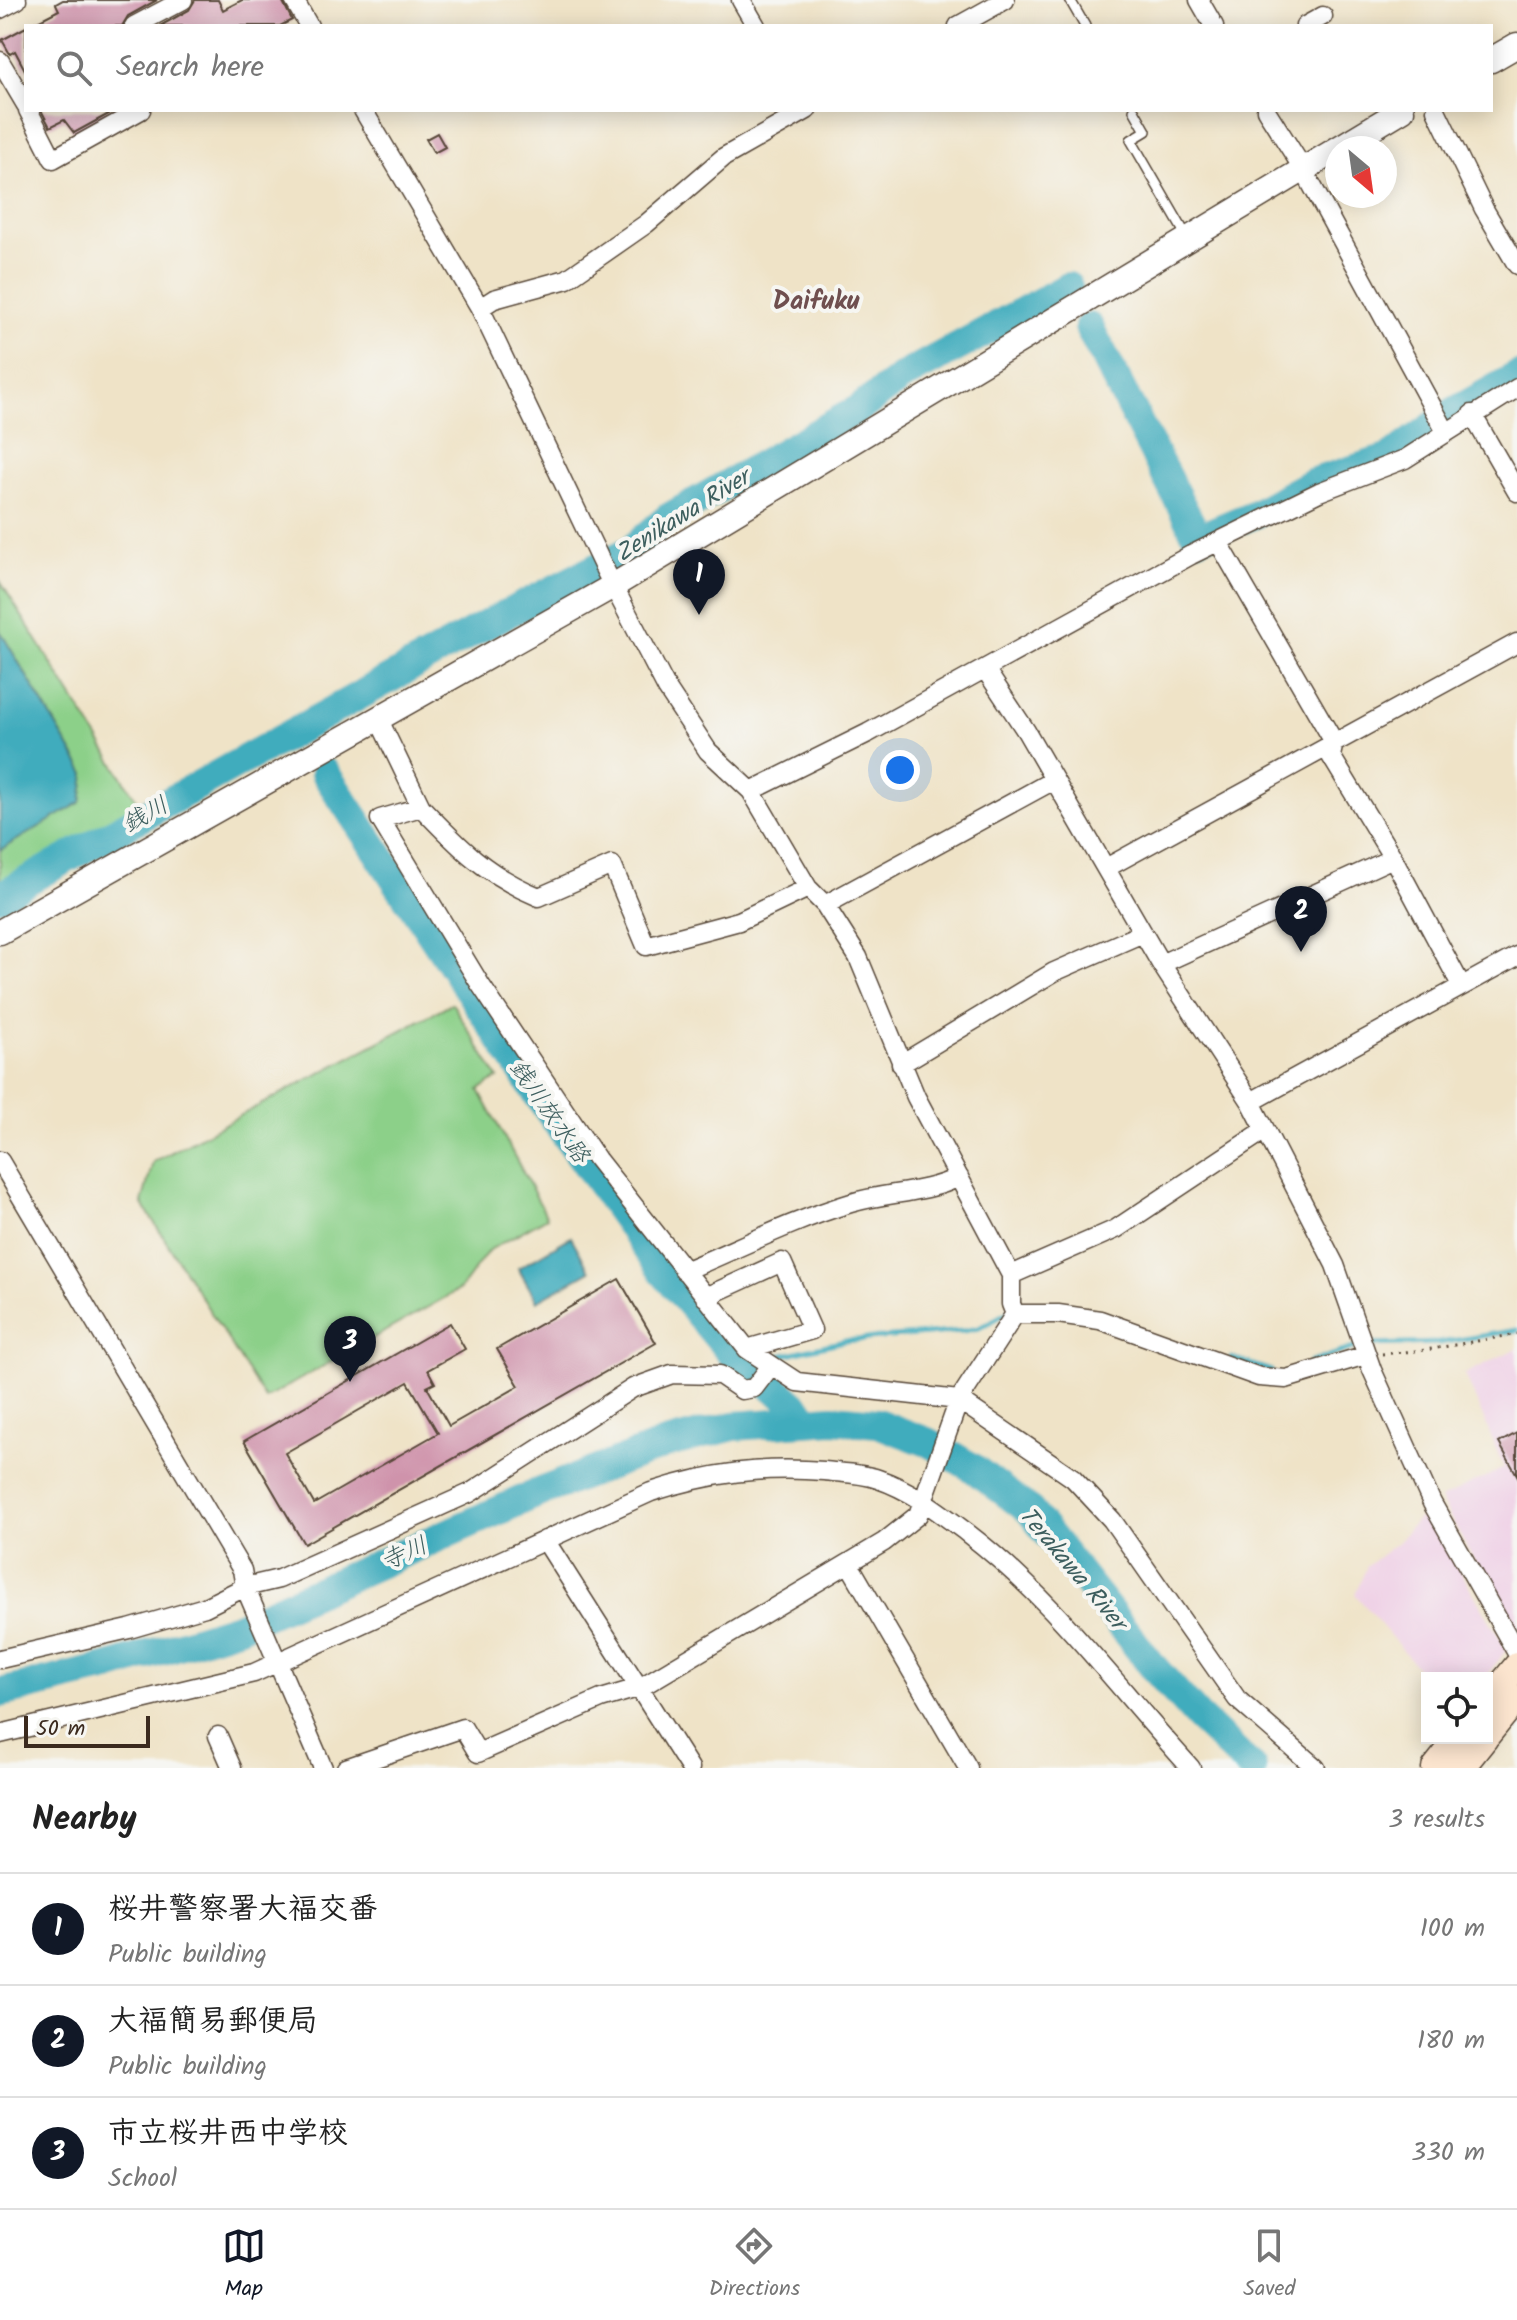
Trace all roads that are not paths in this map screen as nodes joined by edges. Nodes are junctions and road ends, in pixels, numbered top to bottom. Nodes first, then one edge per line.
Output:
1 (17, 0) edge
2 (183, 0) edge
3 (294, 0) edge
4 (741, 0) edge
5 (1005, 0) edge
6 (1070, 0) edge
7 (1199, 0) edge
8 (0, 9) edge
9 (1323, 16) dead end
10 (302, 23) edge
11 (138, 24) edge
12 (755, 24) edge
13 (962, 24) edge
14 (1084, 24) edge
15 (1213, 24) edge
16 (1309, 24) edge
17 (1517, 45) edge
18 (1493, 59) edge
19 (0, 61) edge
20 (22, 86) edge
21 (29, 112) edge
22 (137, 112) edge
23 (364, 112) edge
24 (802, 112) edge
25 (1135, 112) edge
26 (1267, 112) edge
27 (1398, 112) edge
28 (1437, 112) edge
29 (1302, 167) junction
30 (1187, 237) junction
31 (1517, 265) edge
32 (480, 308) junction
33 (1517, 388) edge
34 (1472, 414) junction
35 (1446, 432) junction
36 (1517, 492) edge
37 (1219, 543) junction
38 (606, 572) junction
39 (1517, 643) edge
40 (985, 669) junction
41 (378, 718) junction
42 (1334, 742) junction
43 (1054, 780) junction
44 (751, 791) junction
45 (421, 807) junction
46 (1393, 858) junction
47 (1106, 868) junction
48 (808, 888) junction
49 (825, 905) junction
50 (0, 932) edge
51 (1143, 933) junction
52 (1517, 956) edge
53 (1161, 964) junction
54 (1461, 985) junction
55 (901, 1064) junction
56 (1251, 1102) junction
57 (1265, 1130) junction
58 (0, 1161) edge
59 (959, 1177) junction
60 (684, 1271) junction
61 (1011, 1275) junction
62 (705, 1297) junction
63 (1013, 1310) junction
64 (1365, 1350) junction
65 (760, 1359) junction
66 (957, 1405) junction
67 (925, 1496) junction
68 (545, 1540) junction
69 (849, 1564) junction
70 (248, 1591) junction
71 (1517, 1653) edge
72 (277, 1655) junction
73 (0, 1659) edge
74 (1517, 1666) edge
75 (641, 1687) junction
76 (1493, 1696) edge
77 (1517, 1698) edge
78 (1493, 1728) edge
79 (0, 1734) edge
80 (218, 1736) dead end
81 (1454, 1744) edge
82 (1480, 1744) edge
83 (232, 1768) edge
84 (323, 1768) edge
85 (346, 1768) edge
86 (690, 1768) edge
87 (968, 1768) edge
88 (1191, 1768) edge
89 (1316, 1768) edge
90 (1435, 1768) edge
91 (1461, 1768) edge

1 - 8 street
2 - 11 street
3 - 10 street
4 - 12 street
5 - 13 street
6 - 14 lane
7 - 15 street
9 - 16 street
17 - 18 street
19 - 20 street
21 - 22 street
23 - 32 street
24 - 32 street
25 - 30 lane
26 - 29 street
27 - 29 street
28 - 31 street
29 - 30 street
29 - 35 street
30 - 38 street
32 - 38 street
33 - 34 street
34 - 35 street
34 - 36 street
35 - 37 street
37 - 40 street
37 - 42 street
38 - 41 street
38 - 44 street
39 - 42 street
40 - 43 street
40 - 44 street
41 - 45 street
41 - 50 street
42 - 46 street
42 - 47 street
43 - 47 street
43 - 49 street
44 - 48 street
45 - 48 street
45 - 60 street
46 - 53 street
46 - 54 street
47 - 51 street
48 - 49 street
49 - 55 street
51 - 53 street
51 - 55 street
52 - 54 street
53 - 56 street
54 - 56 street
55 - 59 street
56 - 57 street
57 - 61 street
57 - 64 street
58 - 70 street
59 - 60 street
59 - 61 street
60 - 62 street
61 - 63 street
62 - 65 street
62 - 65 street
63 - 64 street
63 - 66 street
64 - 71 street
65 - 66 street
65 - 70 street
66 - 67 street
66 - 89 street
67 - 68 street
67 - 69 street
67 - 88 street
68 - 72 street
68 - 75 street
69 - 75 street
69 - 87 street
70 - 72 street
70 - 73 street
72 - 79 street
72 - 84 street
74 - 76 main road
75 - 85 street
75 - 86 street
77 - 78 main road
80 - 83 street
81 - 90 main road
82 - 91 main road

